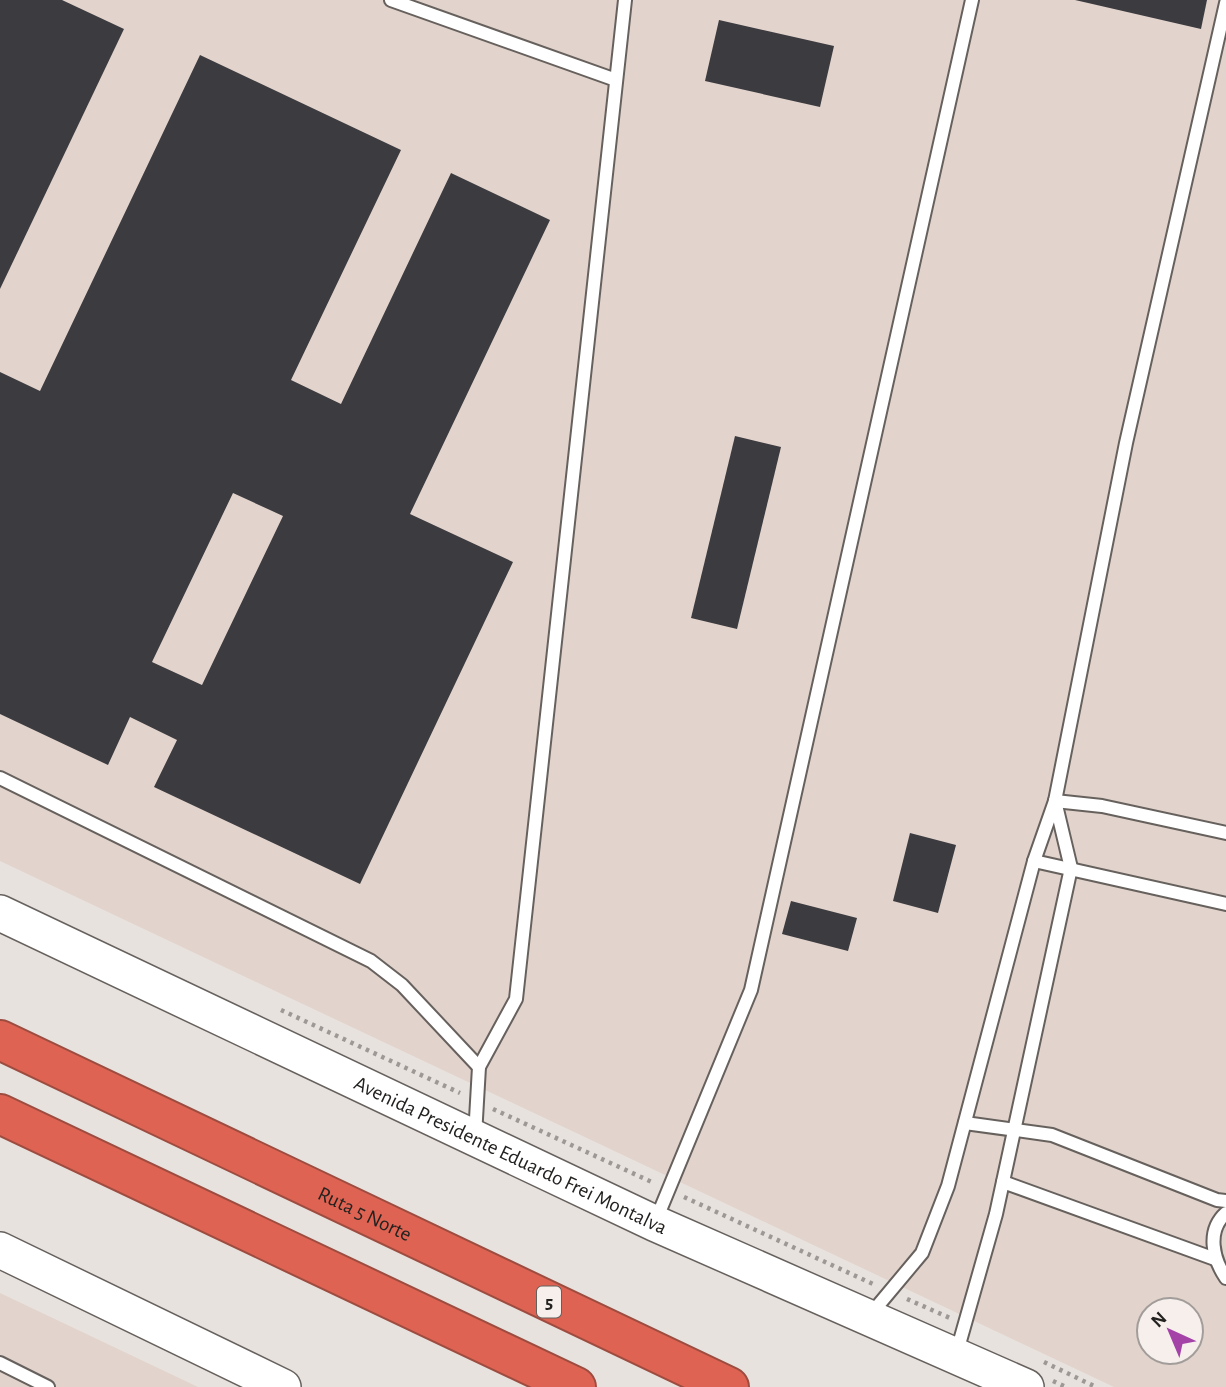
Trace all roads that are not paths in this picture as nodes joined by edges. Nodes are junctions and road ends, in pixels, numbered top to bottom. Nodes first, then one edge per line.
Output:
1 (391, 0) edge
2 (625, 0) edge
3 (972, 0) edge
4 (1226, 3) edge
5 (616, 80) junction
6 (0, 778) edge
7 (1055, 801) junction
8 (1226, 833) edge
9 (1034, 861) junction
10 (1071, 869) junction
11 (1226, 904) edge
12 (0, 914) edge
13 (0, 1012) edge
14 (0, 1040) edge
15 (479, 1067) junction
16 (88, 1082) junction
17 (0, 1114) edge
18 (965, 1123) junction
19 (1016, 1129) junction
20 (475, 1140) junction
21 (1003, 1182) junction
22 (1226, 1201) edge
23 (1226, 1213) edge
24 (654, 1223) junction
25 (0, 1250) edge
26 (1215, 1259) junction
27 (1226, 1278) edge
28 (879, 1304) junction
29 (961, 1340) junction
30 (0, 1363) edge
31 (1032, 1373) edge
32 (553, 1379) edge
33 (274, 1385) edge
34 (729, 1385) edge
35 (48, 1387) edge
36 (576, 1387) edge

1 - 5 lane
2 - 5 lane
3 - 24 lane
4 - 7 lane
5 - 15 lane
6 - 15 lane
7 - 8 lane
7 - 9 lane
7 - 10 lane
9 - 10 lane
9 - 18 lane
10 - 11 lane
10 - 19 lane
12 - 20 street, Avenida Presidente Eduardo Frei Montalva
13 - 16 highway
14 - 16 highway, Ruta 5 Norte / 5
15 - 20 lane
16 - 34 highway, Ruta 5 Norte / 5
17 - 32 highway
18 - 19 lane
18 - 28 lane
19 - 21 lane
19 - 22 lane
20 - 24 street, Avenida Presidente Eduardo Frei Montalva
21 - 26 lane
21 - 29 lane
23 - 26 lane
24 - 28 street, Avenida Presidente Eduardo Frei Montalva
25 - 33 street
26 - 27 lane
28 - 29 street, Avenida Presidente Eduardo Frei Montalva
29 - 31 street, Avenida Presidente Eduardo Frei Montalva
30 - 35 lane
32 - 36 highway

